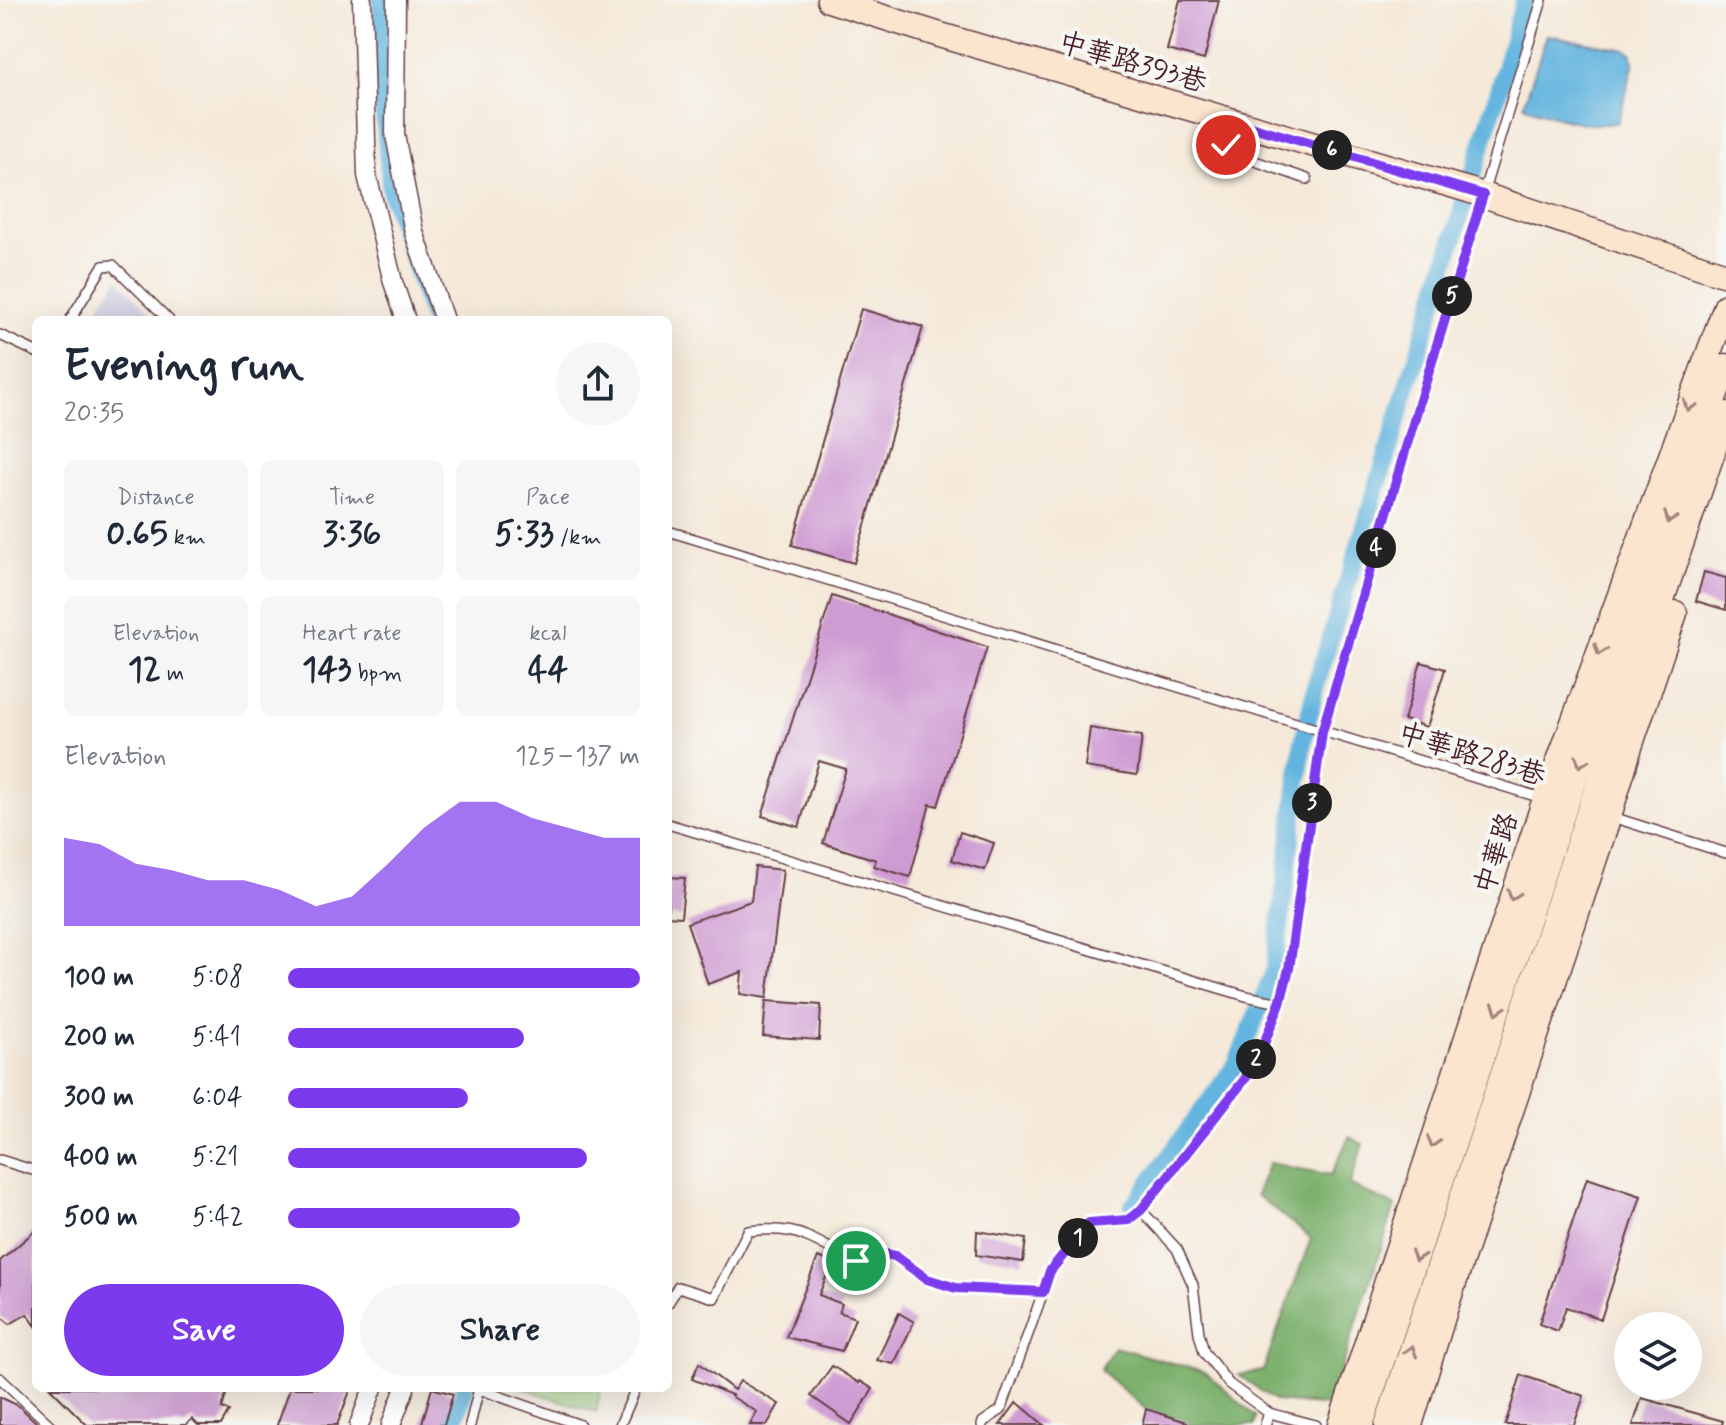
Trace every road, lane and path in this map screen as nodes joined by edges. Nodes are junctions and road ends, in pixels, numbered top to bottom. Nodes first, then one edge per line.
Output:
1 (362, 0) edge
2 (396, 0) edge
3 (829, 0) edge
4 (1542, 0) edge
5 (1233, 121) junction
6 (1307, 179) dead end
7 (1476, 193) junction
8 (1726, 275) edge
9 (1726, 306) edge
10 (72, 316) edge
11 (165, 316) edge
12 (405, 316) edge
13 (443, 316) edge
14 (0, 335) edge
15 (32, 350) edge
16 (1726, 366) edge
17 (1726, 414) edge
18 (1726, 460) edge
19 (672, 532) edge
20 (1322, 732) junction
21 (1577, 807) junction
22 (672, 825) edge
23 (1726, 853) edge
24 (1280, 1003) junction
25 (0, 1160) edge
26 (32, 1170) edge
27 (1141, 1210) junction
28 (1043, 1292) junction
29 (672, 1297) edge
30 (0, 1378) edge
31 (371, 1392) edge
32 (403, 1392) edge
33 (478, 1392) edge
34 (490, 1392) edge
35 (634, 1392) edge
36 (1269, 1413) junction
37 (50, 1425) edge
38 (359, 1425) edge
39 (391, 1425) edge
40 (470, 1425) edge
41 (580, 1425) edge
42 (620, 1425) edge
43 (982, 1425) edge
44 (1265, 1425) edge
45 (1316, 1425) edge
46 (1340, 1425) edge
47 (1361, 1425) edge
48 (1387, 1425) edge
49 (1410, 1425) edge

1 - 12 street
2 - 13 street
3 - 5 main road, 中華路393巷
4 - 7 lane
5 - 6 lane
5 - 7 main road, 中華路393巷
7 - 8 main road, 中華路393巷
7 - 20 lane
9 -> 21 main road, 中華路
10 - 11 lane
14 - 15 lane
16 -> 21 main road, 中華路
17 - 21 main road, 中華路
18 - 21 main road, 中華路
19 - 20 lane, 中華路283巷
20 - 21 lane, 中華路283巷
20 - 24 lane
21 - 23 lane, 中華路283巷
21 -> 46 main road, 中華路
21 -> 47 main road, 中華路
48 -> 21 main road, 中華路
21 - 49 main road, 中華路
22 - 24 lane
24 - 27 lane
25 - 26 lane
27 - 28 lane
27 - 36 lane
28 - 29 lane
28 - 43 lane
30 - 37 lane
31 - 38 street
32 - 39 street
33 - 40 lane
34 - 41 lane
35 - 42 lane
36 - 44 lane
36 - 45 lane

